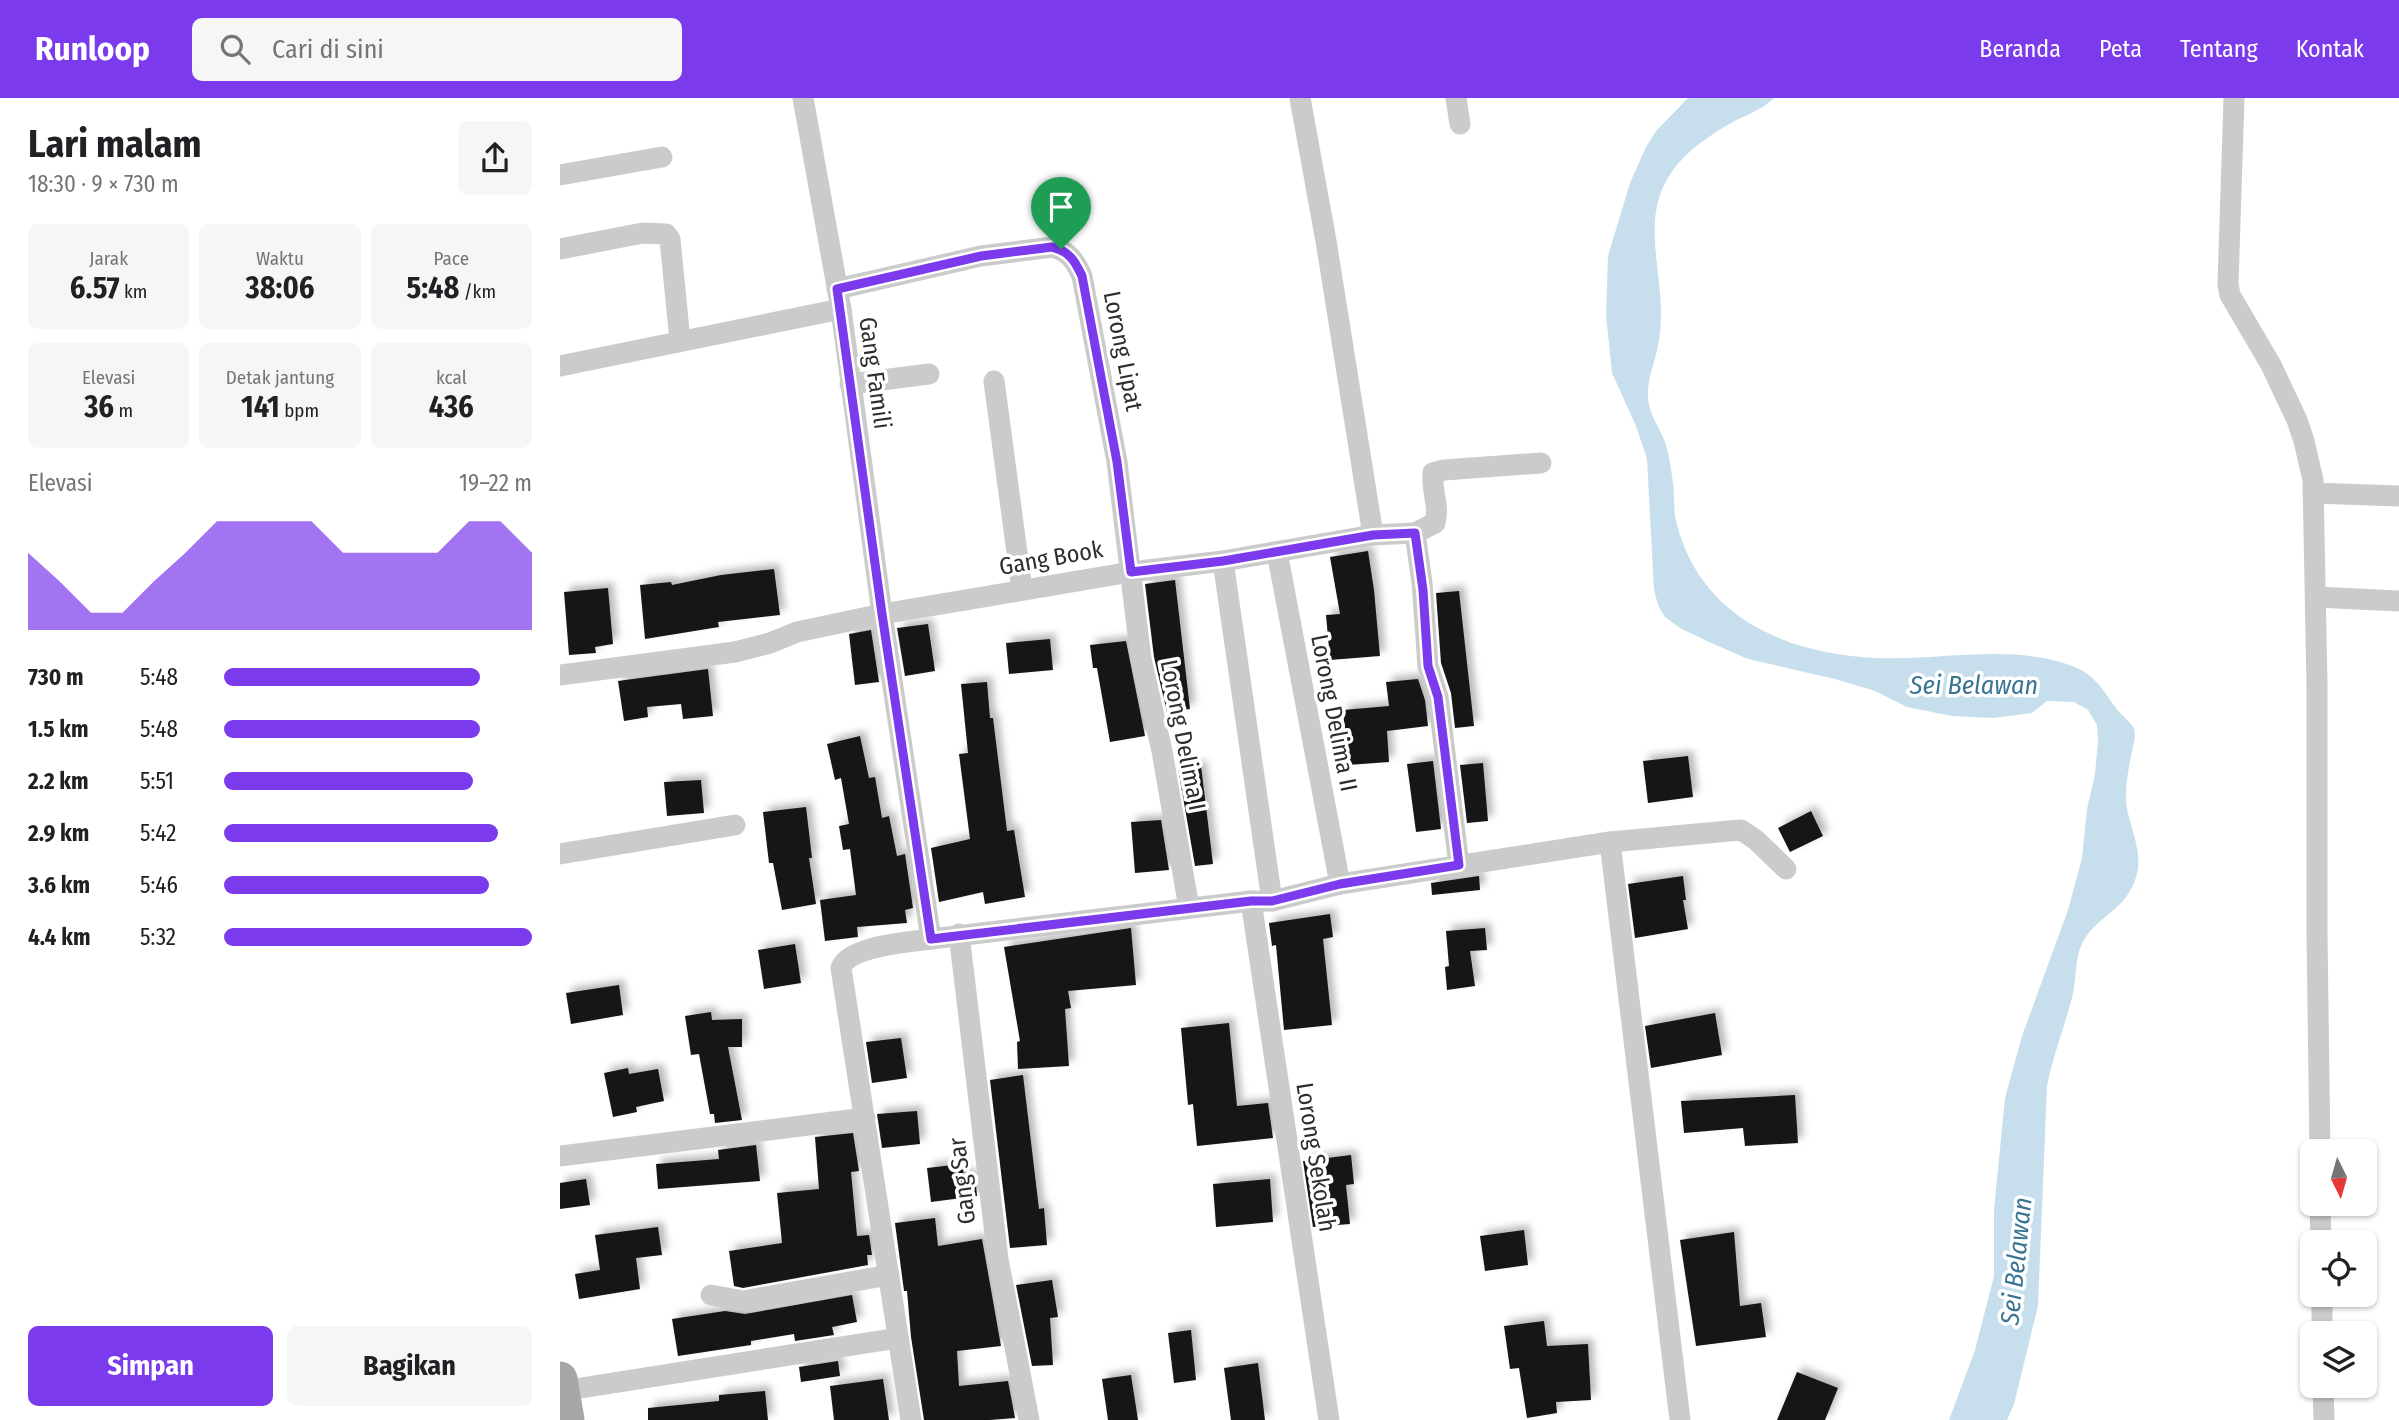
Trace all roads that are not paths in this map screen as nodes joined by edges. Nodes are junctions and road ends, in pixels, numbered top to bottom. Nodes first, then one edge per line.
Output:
1 (803, 98) edge
2 (1300, 98) edge
3 (1456, 98) edge
4 (2234, 98) edge
5 (1460, 124) dead end
6 (662, 158) dead end
7 (560, 175) edge
8 (560, 249) edge
9 (839, 299) junction
10 (680, 341) junction
11 (560, 366) edge
12 (929, 374) dead end
13 (994, 381) dead end
14 (850, 384) junction
15 (1541, 463) dead end
16 (2314, 493) junction
17 (2399, 496) edge
18 (1415, 533) junction
19 (1373, 535) junction
20 (1277, 552) junction
21 (1223, 561) junction
22 (1131, 572) junction
23 (1022, 590) junction
24 (2316, 597) junction
25 (2399, 601) edge
26 (882, 614) junction
27 (560, 676) edge
28 (736, 825) dead end
29 (1610, 842) junction
30 (560, 854) edge
31 (1459, 865) junction
32 (1786, 869) dead end
33 (1340, 884) junction
34 (1251, 901) junction
35 (1272, 901) junction
36 (1189, 908) junction
37 (959, 934) junction
38 (931, 939) junction
39 (865, 1118) junction
40 (2320, 1139) edge
41 (560, 1156) edge
42 (889, 1275) junction
43 (711, 1295) dead end
44 (898, 1338) junction
45 (563, 1397) edge
46 (2323, 1398) edge
47 (911, 1420) edge
48 (1029, 1420) edge
49 (1329, 1420) edge
50 (1680, 1420) edge
51 (2324, 1420) edge

1 - 9 street, Gang Famili
2 - 19 street
3 - 5 street
4 - 16 street
6 - 7 street
8 - 10 street
9 - 10 street, Lorong Lipat
9 - 14 street, Gang Famili
9 - 22 street, Lorong Lipat
10 - 11 street, Lorong Lipat
12 - 14 street
13 - 23 street
14 - 26 street, Gang Famili
15 - 18 street
16 - 17 street
16 - 24 street
18 - 19 street, Gang Book
18 - 31 street
19 - 20 street, Gang Book
20 - 21 street, Gang Book
20 - 33 street, Lorong Delima II
21 - 22 street, Gang Book
21 - 35 street
22 - 23 street, Gang Book
22 - 36 street, Lorong Delima I
23 - 26 street, Gang Book
24 - 25 street
24 - 40 street
26 - 27 street, Gang Book
26 - 38 street, Gang Famili
28 - 30 street
29 - 31 street
29 - 32 street
29 - 50 street
31 - 33 street
33 - 35 street
34 - 35 street
34 - 36 street
34 - 49 street, Lorong Sekolah
36 - 37 street
37 - 38 street
37 - 48 street, Gang Sar
38 - 39 street
39 - 41 street
39 - 42 street
42 - 43 street
42 - 44 street
44 - 45 street
44 - 47 street
46 - 51 street

